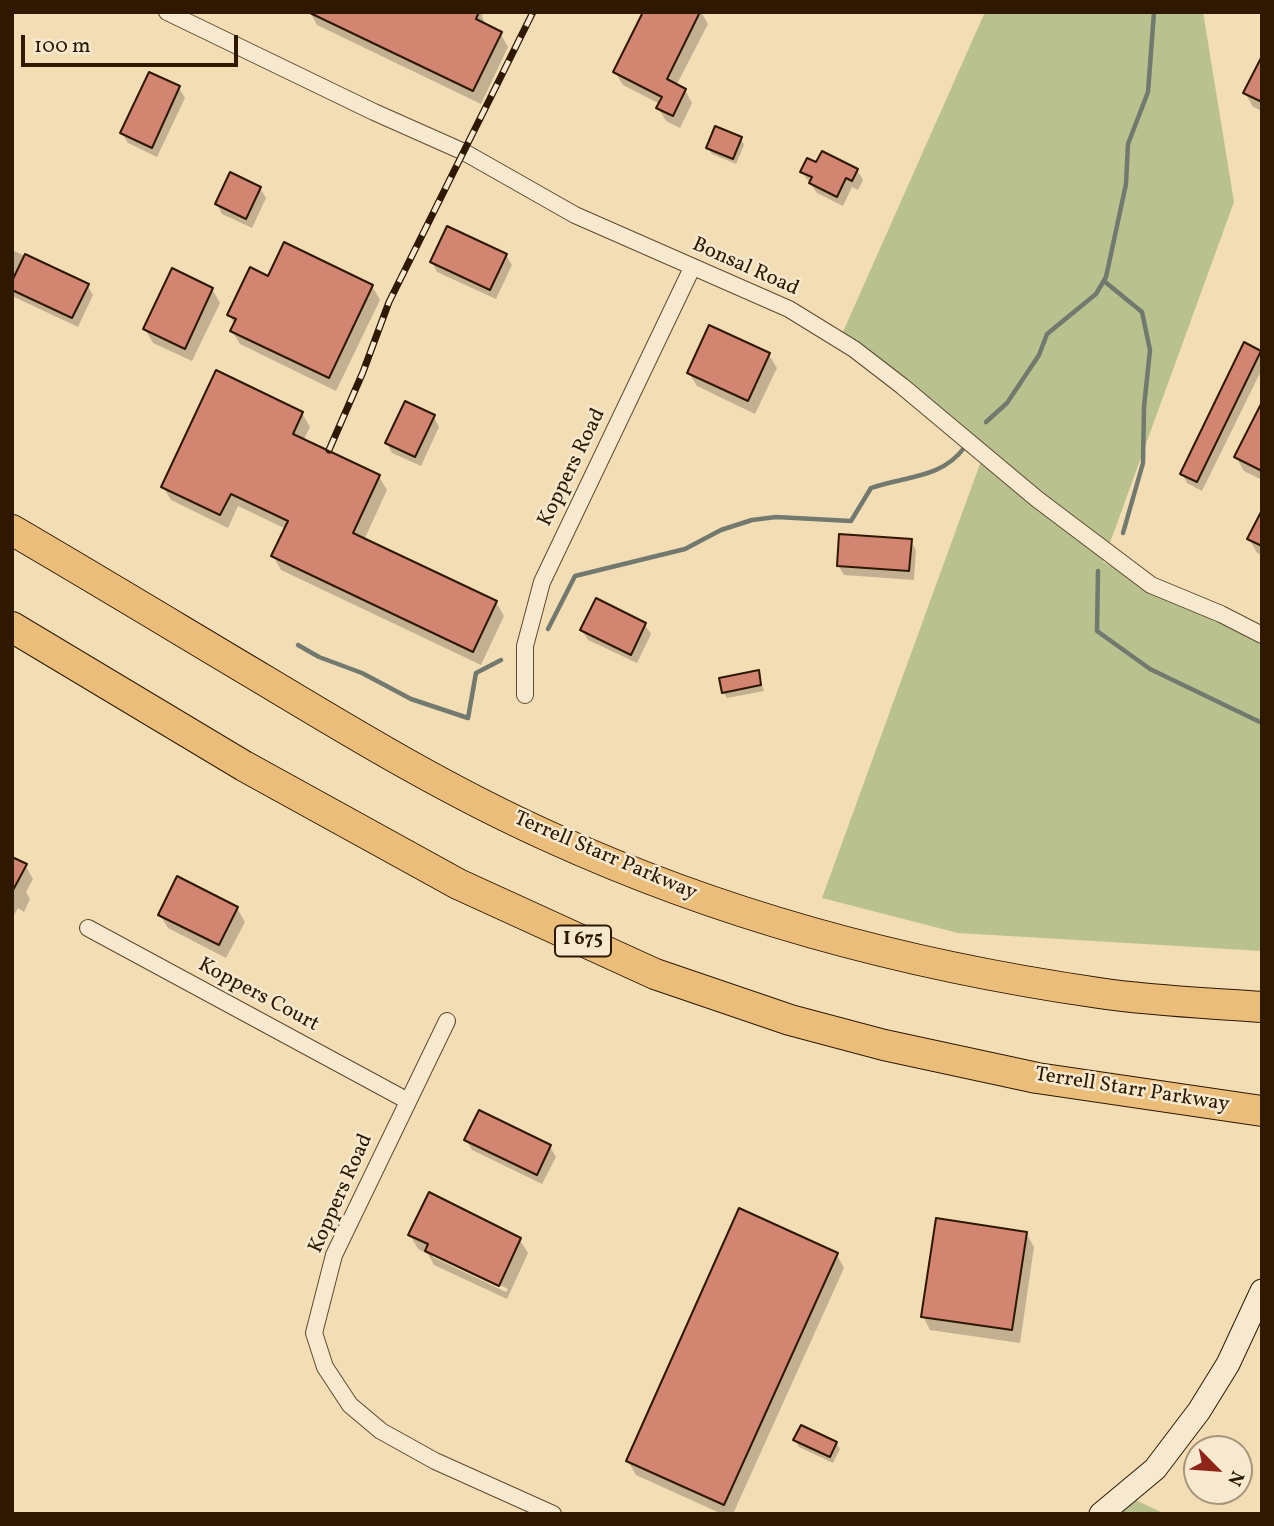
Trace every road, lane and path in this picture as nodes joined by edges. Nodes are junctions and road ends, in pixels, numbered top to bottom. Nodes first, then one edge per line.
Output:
1 (167, 12) edge
2 (692, 268) junction
3 (12, 530) edge
4 (12, 626) edge
5 (1262, 635) edge
6 (525, 695) dead end
7 (88, 928) dead end
8 (1262, 1007) edge
9 (447, 1021) dead end
10 (408, 1101) junction
11 (1262, 1111) edge
12 (1262, 1291) edge
13 (553, 1514) edge
14 (1101, 1514) edge

1 - 2 street, Bonsal Road
2 - 5 street, Bonsal Road
2 - 6 street, Koppers Road
3 - 8 highway, Terrell Starr Parkway
4 - 11 highway, Terrell Starr Parkway / I 675
7 - 10 street, Koppers Court
9 - 10 street, Koppers Road
10 - 13 street, Koppers Road
12 - 14 street

